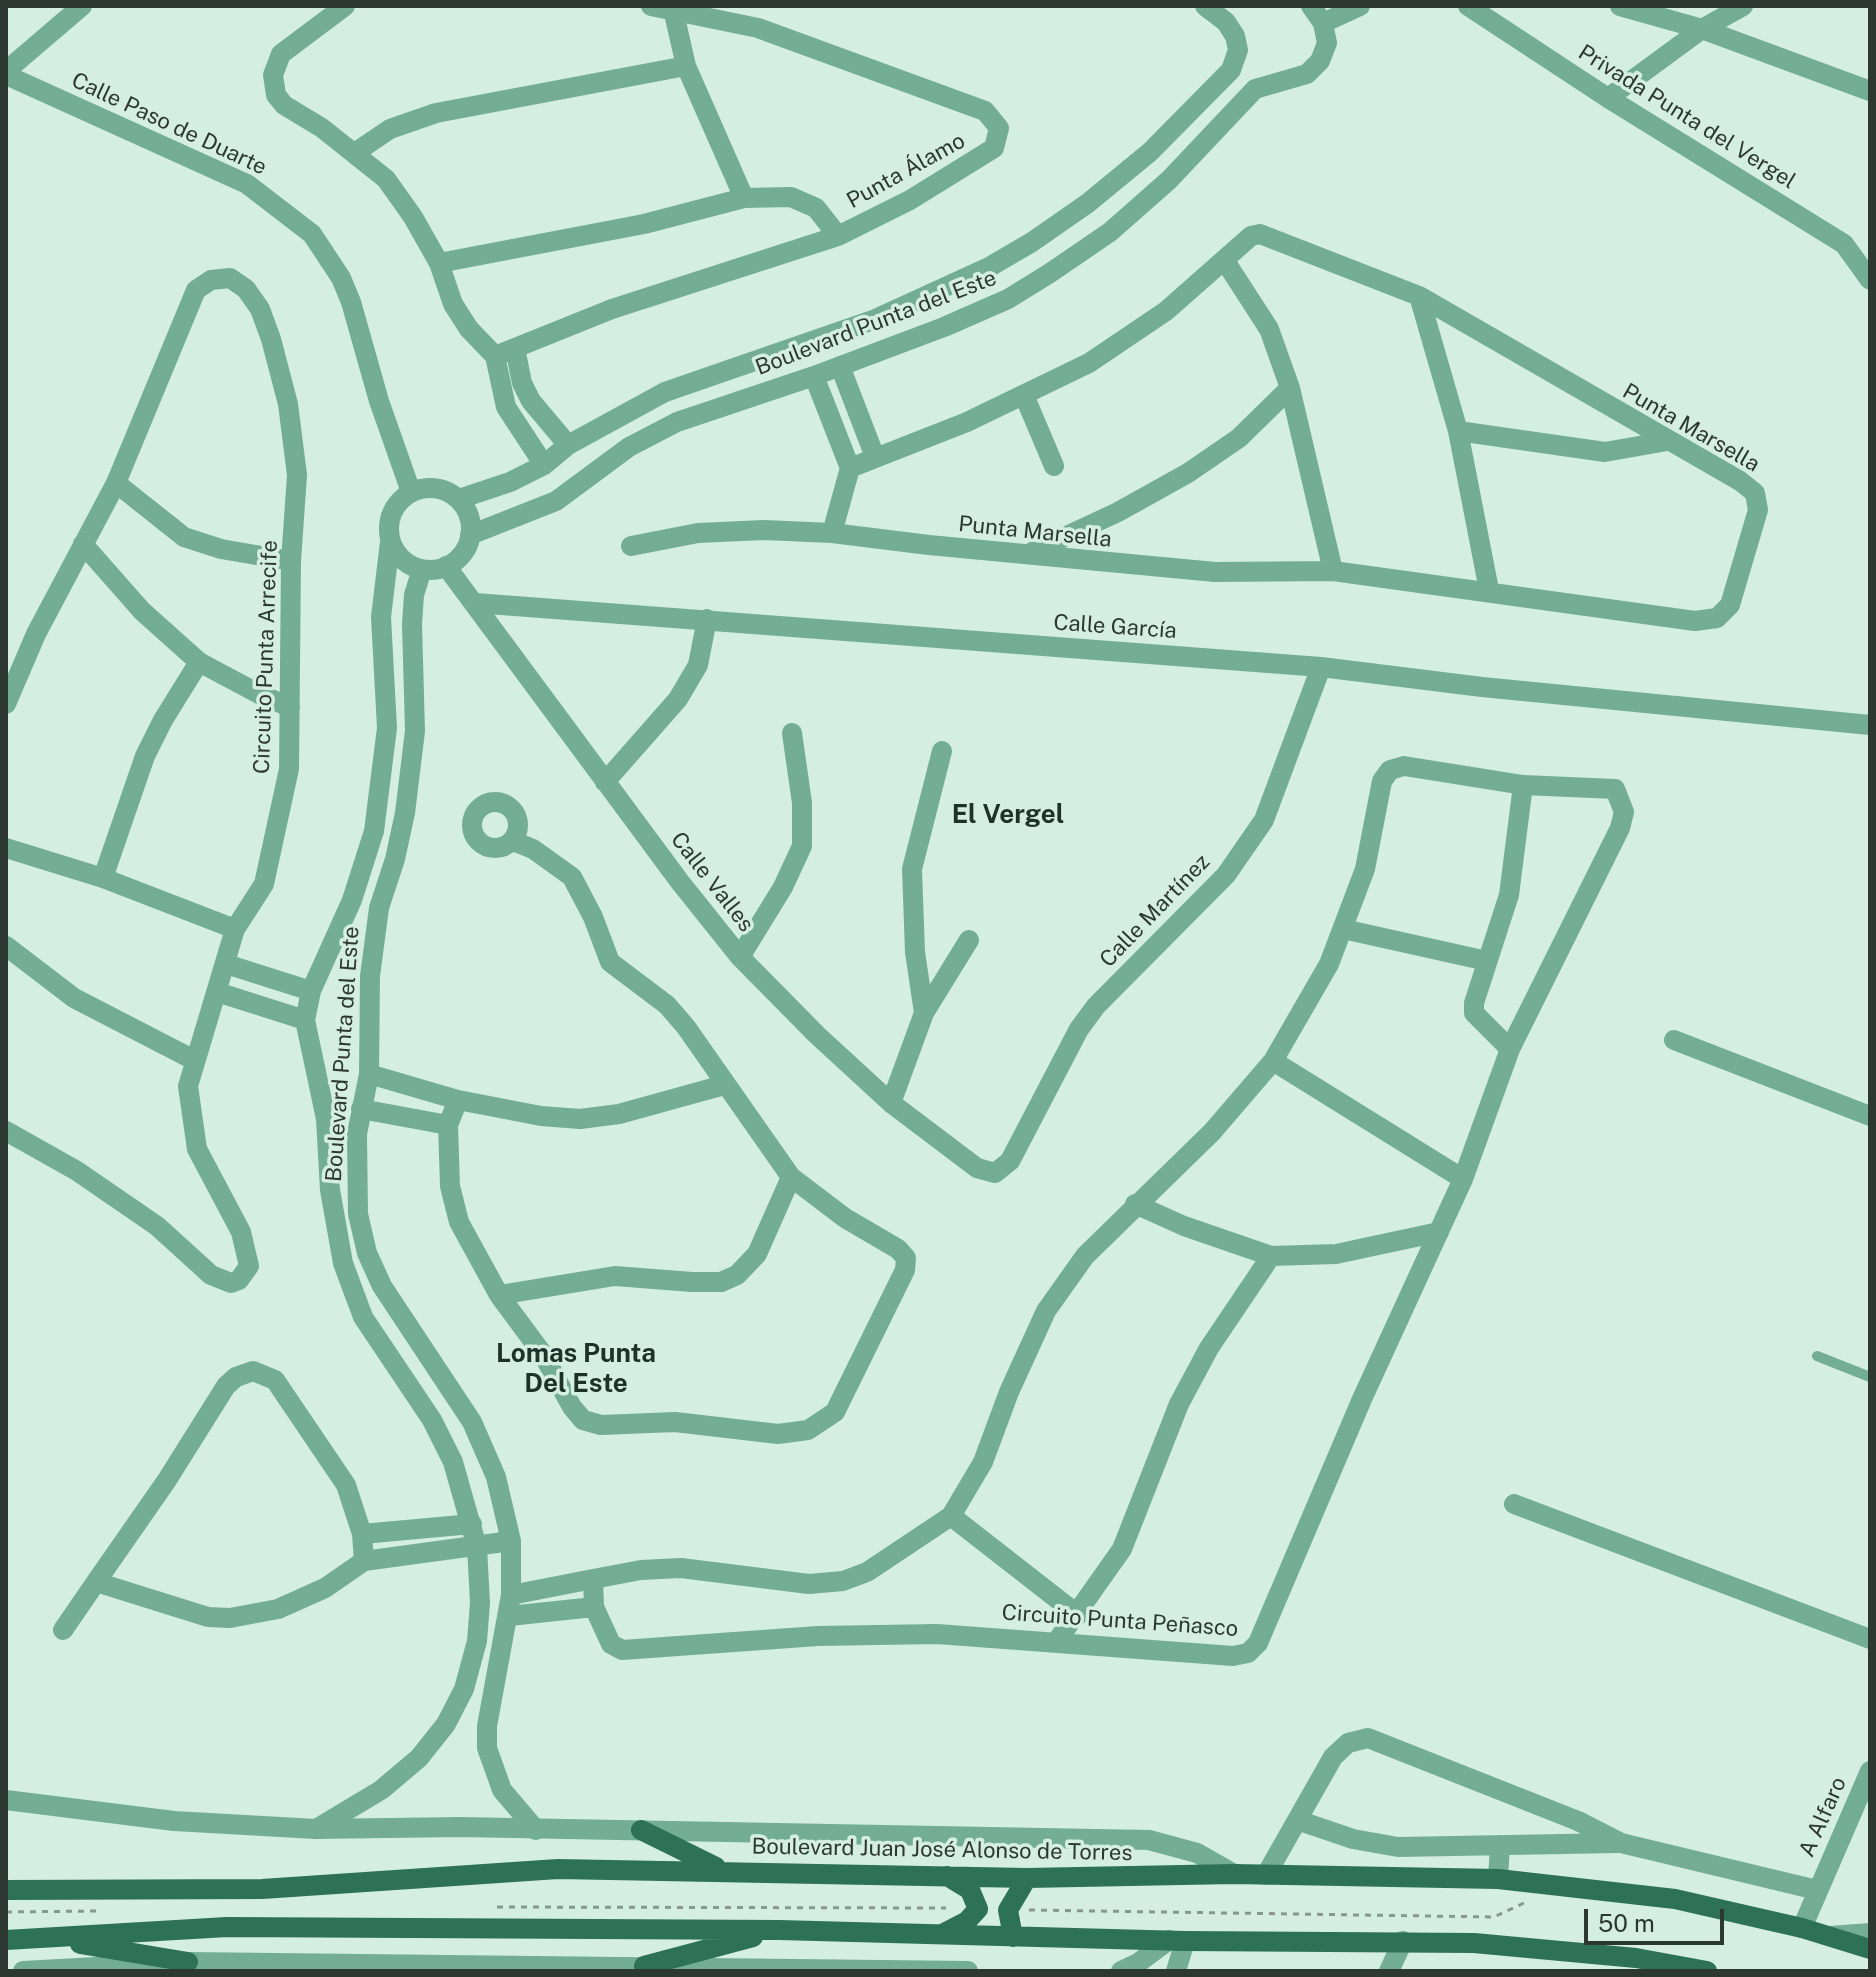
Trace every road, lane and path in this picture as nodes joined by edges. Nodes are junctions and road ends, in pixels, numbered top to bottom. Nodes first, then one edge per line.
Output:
1 (82, 6) edge
2 (345, 6) edge
3 (651, 6) edge
4 (1205, 6) edge
5 (1311, 6) edge
6 (1360, 6) edge
7 (1468, 6) edge
8 (1620, 6) edge
9 (1743, 6) edge
10 (673, 9) junction
11 (1323, 23) junction
12 (1702, 29) junction
13 (686, 66) junction
14 (6, 73) edge
15 (1870, 91) edge
16 (1608, 98) junction
17 (356, 152) junction
18 (744, 198) junction
19 (838, 236) junction
20 (1225, 261) junction
21 (439, 263) junction
22 (991, 266) junction
23 (1870, 280) edge
24 (1419, 296) junction
25 (1008, 299) junction
26 (505, 352) junction
27 (840, 366) junction
28 (814, 376) junction
29 (1290, 388) junction
30 (1024, 395) junction
31 (1458, 431) junction
32 (1667, 441) junction
33 (568, 445) junction
34 (875, 457) junction
35 (544, 465) junction
36 (1054, 466) dead end
37 (850, 468) junction
38 (116, 483) junction
39 (411, 492) junction
40 (459, 499) junction
41 (832, 533) junction
42 (470, 535) junction
43 (390, 542) junction
44 (83, 544) junction
45 (631, 546) dead end
46 (1032, 552) junction
47 (291, 561) junction
48 (446, 566) junction
49 (422, 569) junction
50 (1333, 571) junction
51 (1489, 590) junction
52 (475, 603) junction
53 (707, 619) junction
54 (199, 662) junction
55 (1321, 667) junction
56 (6, 704) edge
57 (290, 707) junction
58 (1870, 725) edge
59 (792, 733) dead end
60 (942, 751) dead end
61 (605, 782) junction
62 (1523, 785) junction
63 (513, 841) dead end
64 (6, 848) edge
65 (103, 878) junction
66 (235, 929) junction
67 (1343, 929) junction
68 (969, 940) dead end
69 (6, 946) edge
70 (740, 957) junction
71 (1487, 961) junction
72 (226, 964) junction
73 (311, 991) junction
74 (217, 992) junction
75 (924, 1013) junction
76 (305, 1020) junction
77 (1674, 1040) dead end
78 (1510, 1049) junction
79 (194, 1060) junction
80 (1273, 1061) junction
81 (369, 1074) junction
82 (724, 1085) junction
83 (458, 1100) junction
84 (891, 1103) junction
85 (361, 1109) junction
86 (1870, 1116) edge
87 (448, 1125) junction
88 (6, 1131) edge
89 (995, 1173) joint
90 (791, 1177) junction
91 (1463, 1179) junction
92 (1135, 1204) junction
93 (1439, 1232) junction
94 (1271, 1256) junction
95 (499, 1295) junction
96 (1817, 1356) dead end
97 (439, 1374) junction
98 (1870, 1377) edge
99 (415, 1392) junction
100 (1514, 1504) dead end
101 (951, 1516) junction
102 (472, 1524) junction
103 (362, 1534) junction
104 (511, 1541) junction
105 (477, 1547) junction
106 (364, 1561) junction
107 (593, 1579) junction
108 (96, 1582) junction
109 (510, 1605) junction
110 (594, 1607) junction
111 (1078, 1615) junction
112 (63, 1630) dead end
113 (1870, 1639) edge
114 (1057, 1641) junction
115 (1869, 1774) edge
116 (6, 1800) edge
117 (1297, 1820) junction
118 (316, 1829) junction
119 (536, 1830) junction
120 (641, 1830) junction
121 (1621, 1843) junction
122 (1500, 1845) junction
123 (723, 1871) junction
124 (1234, 1874) junction
125 (1266, 1875) junction
126 (947, 1876) junction
127 (1027, 1878) junction
128 (1498, 1879) junction
129 (6, 1890) edge
130 (1817, 1890) junction
131 (1802, 1928) junction
132 (779, 1930) junction
133 (1870, 1933) edge
134 (938, 1935) junction
135 (1828, 1936) junction
136 (1013, 1937) junction
137 (36, 1938) junction
138 (6, 1940) edge
139 (1177, 1941) junction
140 (1403, 1941) junction
141 (1870, 1949) edge
142 (188, 1962) junction
143 (644, 1966) junction
144 (270, 1967) edge
145 (527, 1968) edge
146 (23, 1971) edge
147 (968, 1971) edge
148 (1121, 1971) edge
149 (1176, 1971) edge
150 (1389, 1971) edge
151 (1707, 1971) edge

1 - 14 street
2 - 17 street
3 - 10 street, Punta Álamo
4 - 22 street, Boulevard Punta del Este
5 - 11 street
6 - 11 street
7 - 16 street, Privada Punta del Vergel
8 - 12 street
9 - 12 street
10 - 13 street
10 - 19 street, Punta Álamo
11 - 25 street, Boulevard Punta del Este
12 - 15 street
12 - 16 street
13 - 17 street
13 - 18 street
14 - 39 street, Calle Paso de Duarte
16 - 23 street, Privada Punta del Vergel
17 - 21 street
18 - 19 street
18 - 21 street
19 - 26 street, Punta Álamo
20 - 24 street, Punta Marsella
20 - 29 street
20 - 30 street, Punta Marsella
21 - 26 street
22 - 25 street
22 - 33 street, Boulevard Punta del Este
24 - 31 street
24 - 32 street, Punta Marsella
25 - 27 street, Boulevard Punta del Este
26 - 33 street
26 - 35 street
27 - 28 street, Boulevard Punta del Este
27 - 34 street
28 - 37 street
28 - 42 street, Boulevard Punta del Este
29 - 46 street
29 - 50 street
30 - 34 street, Punta Marsella
30 - 36 street
31 - 32 street
31 - 51 street
32 - 51 street, Punta Marsella
33 - 35 street, Boulevard Punta del Este
34 - 37 street, Punta Marsella
35 - 40 street, Boulevard Punta del Este
37 - 41 street
38 - 44 street, Circuito Punta Arrecife
38 - 47 street
38 - 47 street, Circuito Punta Arrecife
39 - 40 street
39 - 43 street
40 - 42 street
41 - 45 street, Punta Marsella
41 - 46 street, Punta Marsella
42 - 48 street
43 - 49 street
43 - 73 street, Boulevard Punta del Este
44 - 54 street
44 - 56 street, Circuito Punta Arrecife
46 - 50 street, Punta Marsella
47 - 57 street, Circuito Punta Arrecife
48 - 49 street
48 - 52 street, Calle Valles
49 - 81 street, Boulevard Punta del Este
50 - 51 street, Punta Marsella
52 - 53 street, Calle García
52 - 61 street, Calle Valles
53 - 55 street, Calle García
53 - 61 street
54 - 57 street
54 - 65 street
55 - 58 street, Calle García
55 - 89 street, Calle Martínez
57 - 66 street, Circuito Punta Arrecife
59 - 70 street
60 - 75 street
61 - 70 street, Calle Valles
62 - 67 street, Circuito Punta Peñasco
62 - 71 street
62 - 78 street, Circuito Punta Peñasco
63 - 82 street
64 - 65 street
65 - 66 street
66 - 72 street, Circuito Punta Arrecife
67 - 71 street
67 - 80 street, Circuito Punta Peñasco
68 - 75 street
69 - 79 street
70 - 84 street, Calle Valles
71 - 78 street
72 - 73 street
72 - 74 street, Circuito Punta Arrecife
73 - 76 street, Boulevard Punta del Este
74 - 76 street
74 - 79 street, Circuito Punta Arrecife
75 - 84 street
76 - 99 street, Boulevard Punta del Este
77 - 86 street
78 - 91 street, Circuito Punta Peñasco
79 - 88 street, Circuito Punta Arrecife
80 - 91 street
80 - 92 street, Circuito Punta Peñasco
81 - 83 street
81 - 85 street, Boulevard Punta del Este
82 - 83 street
82 - 90 street
83 - 87 street
84 - 89 street, Calle Valles
85 - 87 street
85 - 97 street, Boulevard Punta del Este
87 - 95 street
90 - 95 street
90 - 95 street
91 - 93 street, Circuito Punta Peñasco
92 - 94 street
92 - 101 street, Circuito Punta Peñasco
93 - 94 street
93 - 114 street, Circuito Punta Peñasco
94 - 111 street
96 - 98 lane
97 - 99 street
97 - 104 street, Boulevard Punta del Este
99 - 102 street, Boulevard Punta del Este
100 - 113 street
101 - 107 street, Circuito Punta Peñasco
101 - 111 street, Circuito Punta Peñasco
102 - 103 street
102 - 105 street, Boulevard Punta del Este
103 - 106 street
103 - 108 street
104 - 105 street
104 - 109 street, Boulevard Punta del Este
105 - 106 street
105 - 118 street, Boulevard Punta del Este
106 - 108 street
107 - 109 street, Circuito Punta Peñasco
107 - 110 street, Circuito Punta Peñasco
108 - 112 street
109 - 110 street
109 - 119 street, Boulevard Punta del Este
110 - 114 street, Circuito Punta Peñasco
111 - 114 street
115 - 130 street, A Alfaro
116 - 118 street
117 - 121 street
117 - 122 street
117 - 125 street
118 - 119 street
119 - 120 street
120 - 123 main road
120 - 124 street
121 - 122 street
121 - 130 street
122 - 128 street
123 - 126 main road, Boulevard Juan José Alonso de Torres
123 - 129 main road, Boulevard Juan José Alonso de Torres
124 - 125 main road, Boulevard Juan José Alonso de Torres
124 - 127 main road, Boulevard Juan José Alonso de Torres
125 - 128 main road, Boulevard Juan José Alonso de Torres
126 - 127 main road, Boulevard Juan José Alonso de Torres
126 - 134 main road
127 - 136 main road
128 - 131 main road, Boulevard Juan José Alonso de Torres
130 - 131 street, A Alfaro
131 - 135 main road, Boulevard Juan José Alonso de Torres
132 - 134 main road
132 - 137 main road
132 - 143 main road
133 - 135 street
134 - 136 main road
135 - 141 main road, Boulevard Juan José Alonso de Torres
136 - 139 main road
137 - 138 main road
137 - 142 main road
139 - 140 main road
139 - 148 street
139 - 149 street
140 - 150 street
140 - 151 main road
142 - 144 street
142 - 146 street
143 - 145 street
143 - 147 street
144 - 145 street

